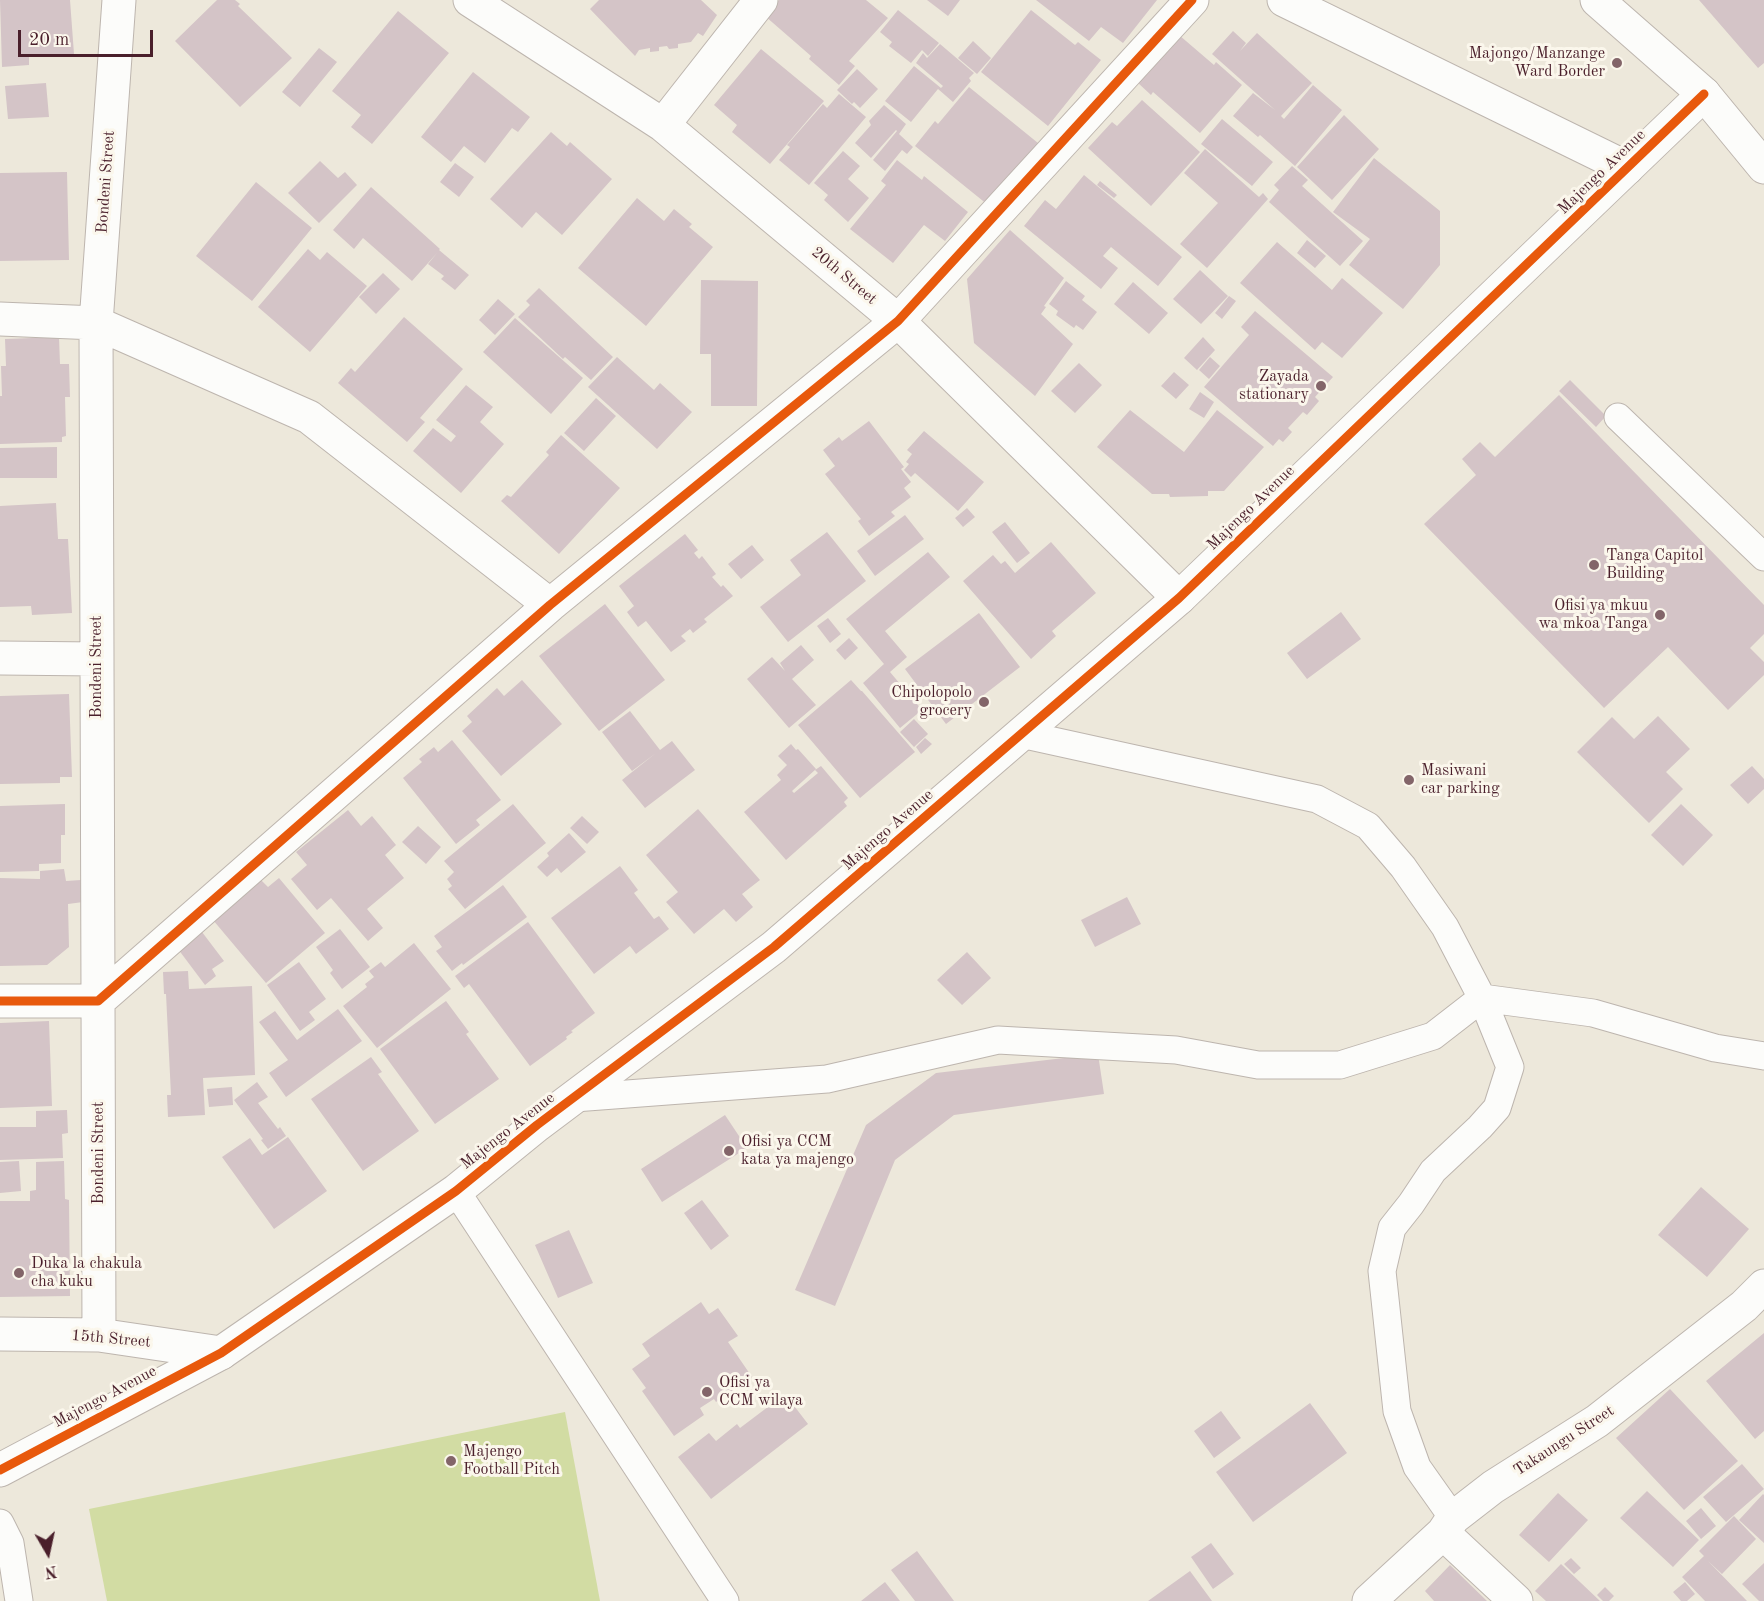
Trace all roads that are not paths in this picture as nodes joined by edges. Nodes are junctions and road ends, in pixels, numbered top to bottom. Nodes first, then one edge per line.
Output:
1 (119, 0) edge
2 (470, 0) edge
3 (761, 0) edge
4 (1192, 0) edge
5 (1284, 0) edge
6 (1597, 0) edge
7 (1704, 94) junction
8 (663, 125) junction
9 (1764, 167) edge
10 (1627, 168) junction
11 (0, 319) edge
12 (898, 321) junction
13 (96, 323) junction
14 (1618, 417) dead end
15 (1764, 557) edge
16 (1179, 598) junction
17 (550, 605) junction
18 (0, 658) edge
19 (97, 659) junction
20 (1022, 734) junction
21 (1482, 998) junction
22 (0, 1001) edge
23 (98, 1001) junction
24 (1764, 1056) edge
25 (574, 1098) junction
26 (456, 1191) junction
27 (1764, 1286) edge
28 (0, 1335) edge
29 (99, 1335) junction
30 (221, 1353) junction
31 (0, 1470) edge
32 (0, 1523) edge
33 (1448, 1526) junction
34 (19, 1601) edge
35 (725, 1601) edge
36 (1369, 1601) edge
37 (1516, 1601) edge

1 - 13 street, Bondeni Street
2 - 8 street, 20th Street
3 - 8 street
4 - 12 street
5 - 10 street
6 - 7 street
7 - 9 street
7 - 10 street, Majengo Avenue
8 - 12 street, 20th Street
10 - 16 street, Majengo Avenue
11 - 13 street
12 - 16 street, 20th Street
12 - 17 street
13 - 17 street
13 - 19 street, Bondeni Street
14 - 15 lane
16 - 20 street, Majengo Avenue
17 - 23 street
18 - 19 street
19 - 23 street, Bondeni Street
20 - 21 lane
20 - 25 street, Majengo Avenue
21 - 24 lane
21 - 25 lane
21 - 33 lane
22 - 23 street
23 - 29 street, Bondeni Street
25 - 26 street, Majengo Avenue
26 - 30 street, Majengo Avenue
26 - 35 lane
27 - 33 street, Takaungu Street
28 - 29 street, 15th Street
29 - 30 street, 15th Street
30 - 31 street, Majengo Avenue
32 - 34 lane
33 - 36 street, Takaungu Street
33 - 37 street

